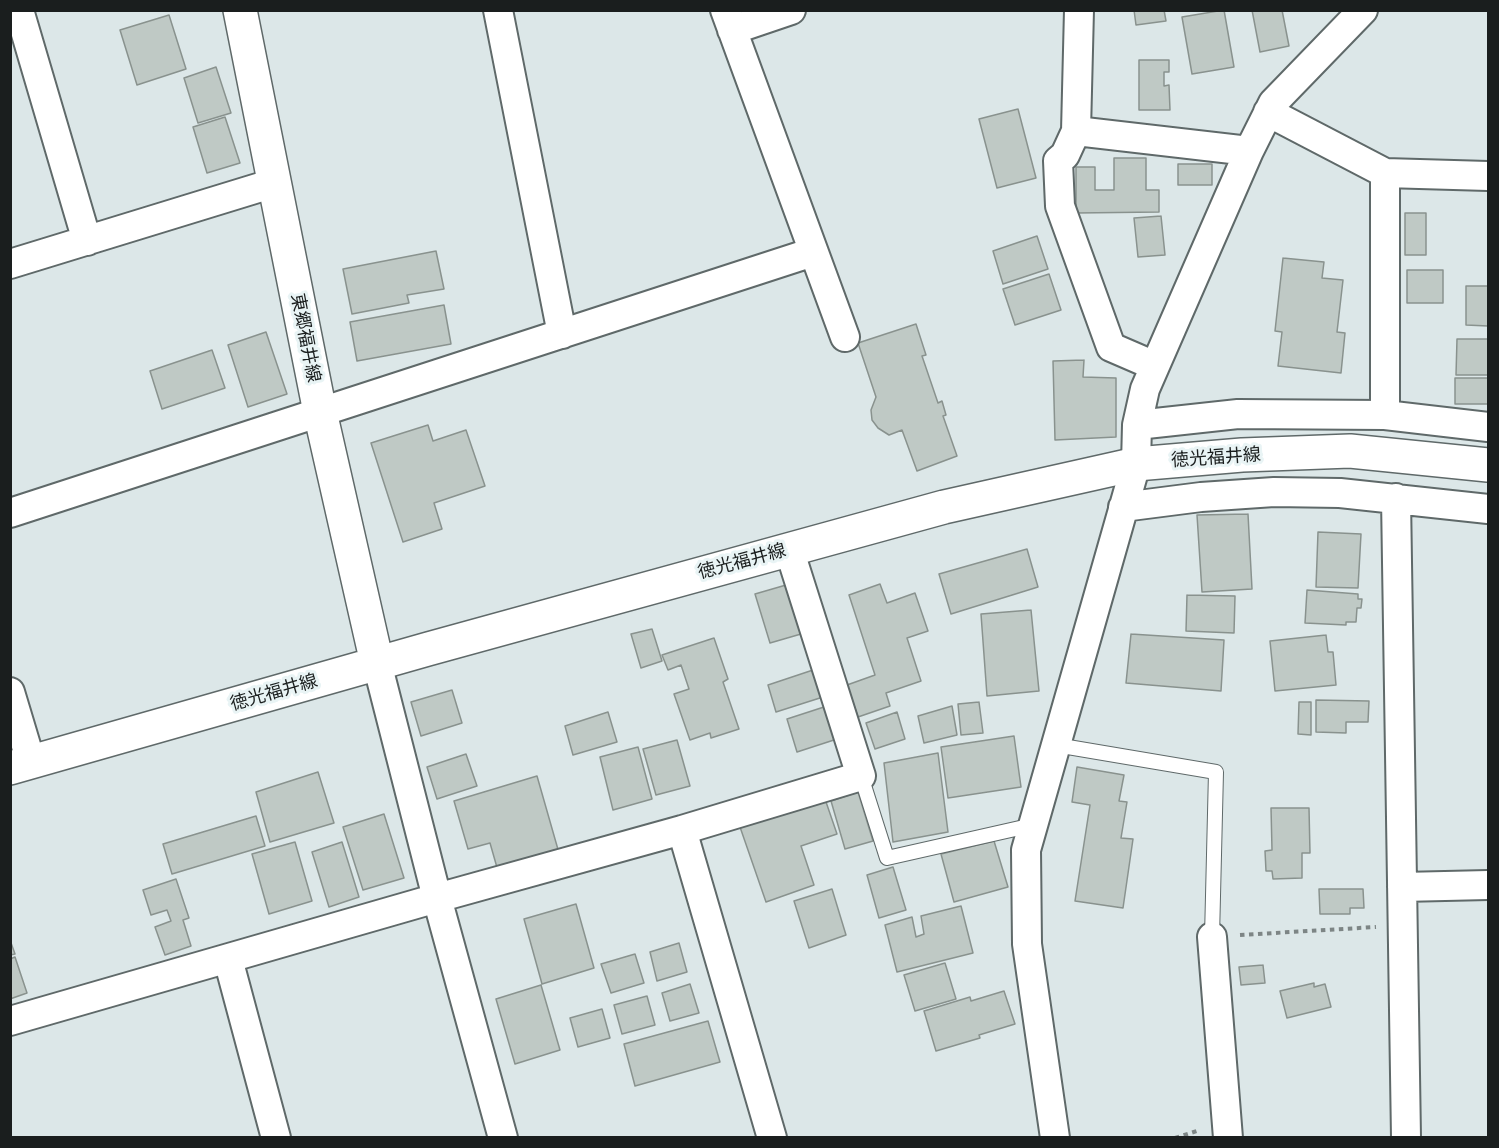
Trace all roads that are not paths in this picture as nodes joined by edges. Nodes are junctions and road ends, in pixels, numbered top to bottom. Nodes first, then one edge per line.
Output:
1 (19, 10) edge
2 (240, 10) edge
3 (498, 10) edge
4 (791, 10) edge
5 (1079, 10) edge
6 (1363, 10) edge
7 (728, 20) edge
8 (1268, 112) junction
9 (1076, 131) junction
10 (1249, 151) junction
11 (1385, 173) junction
12 (1488, 176) edge
13 (274, 183) junction
14 (87, 241) junction
15 (813, 252) junction
16 (10, 264) edge
17 (562, 334) junction
18 (844, 337) dead end
19 (1155, 366) junction
20 (320, 412) junction
21 (1385, 414) junction
22 (1137, 425) junction
23 (1488, 427) edge
24 (1136, 464) junction
25 (1488, 465) edge
26 (1396, 498) junction
27 (1123, 507) junction
28 (1488, 508) edge
29 (10, 513) edge
30 (789, 549) junction
31 (377, 663) junction
32 (10, 692) edge
33 (1056, 745) junction
34 (21, 765) edge
35 (861, 776) junction
36 (1033, 825) junction
37 (682, 830) junction
38 (1488, 885) edge
39 (1402, 887) junction
40 (437, 898) junction
41 (1212, 937) joint
42 (228, 958) junction
43 (10, 1021) edge
44 (269, 1136) edge
45 (503, 1137) edge
46 (772, 1137) edge
47 (1055, 1137) edge
48 (1228, 1137) edge
49 (1406, 1137) edge

1 - 14 street
2 - 13 main road, 東郷福井線
3 - 17 street
4 - 7 street
5 - 9 street
6 - 8 street
7 - 15 street
8 - 10 street
8 - 11 street
9 - 10 street
9 - 19 street
10 - 19 street
11 - 12 street
11 - 21 street
13 - 14 street
13 - 20 main road, 東郷福井線
14 - 16 street
15 - 17 street
15 - 18 street
17 - 20 street
19 - 22 street
20 - 29 street
20 - 31 main road, 東郷福井線
21 - 22 street
21 - 23 street
22 - 24 street
24 - 25 main road, 徳光福井線
24 - 27 street
24 - 30 main road, 徳光福井線
26 - 27 street
26 - 28 street
26 - 39 street
27 - 33 street
30 - 31 main road, 徳光福井線
30 - 35 street
31 - 34 main road, 徳光福井線
31 - 40 street
32 - 34 street
33 - 36 street
33 - 41 lane
35 - 36 lane
35 - 37 street
36 - 47 street
37 - 40 street
37 - 46 street
38 - 39 street
39 - 49 street
40 - 42 street
40 - 45 street
41 - 48 street
42 - 43 street
42 - 44 street

